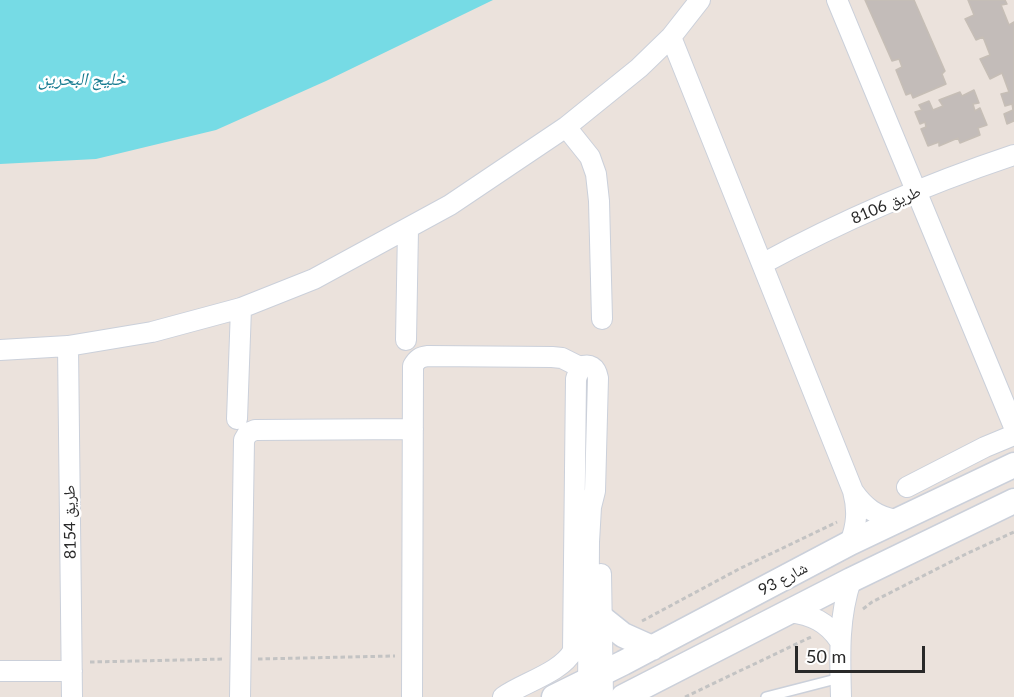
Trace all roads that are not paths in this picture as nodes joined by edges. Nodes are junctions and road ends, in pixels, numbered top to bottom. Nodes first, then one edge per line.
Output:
1 (700, 0) edge
2 (837, 0) edge
3 (672, 37) junction
4 (566, 127) junction
5 (1014, 155) edge
6 (916, 191) junction
7 (408, 229) junction
8 (762, 264) junction
9 (241, 308) junction
10 (602, 319) dead end
11 (406, 340) dead end
12 (68, 346) junction
13 (0, 350) edge
14 (580, 367) junction
15 (237, 419) dead end
16 (1014, 427) edge
17 (413, 429) junction
18 (1014, 435) edge
19 (1014, 465) edge
20 (908, 487) dead end
21 (595, 491) junction
22 (853, 491) junction
23 (1014, 501) edge
24 (896, 520) junction
25 (850, 543) junction
26 (851, 580) junction
27 (790, 612) junction
28 (603, 619) junction
29 (840, 640) junction
30 (652, 648) junction
31 (0, 671) edge
32 (72, 671) junction
33 (596, 687) edge
34 (841, 688) edge
35 (806, 692) edge
36 (72, 697) edge
37 (240, 697) edge
38 (412, 697) edge
39 (503, 697) edge
40 (554, 697) edge
41 (623, 697) edge
42 (766, 697) edge

1 - 3 street
2 - 6 street
3 - 4 street
3 - 8 street
4 - 7 street
4 - 10 street
5 - 6 street, طريق 8106
6 - 8 street, طريق 8106
6 - 16 street
7 - 9 street
7 - 11 street
8 - 22 street
9 - 12 street
9 - 15 street
12 - 13 street
12 - 32 street, طريق 8154
14 - 17 street
14 - 21 street
14 - 39 street
17 - 37 street
17 - 38 street
18 - 20 street
19 - 24 street, شارع 93
21 - 28 street
21 - 33 street
22 - 24 street
22 - 25 street
23 - 26 street, شارع 93
24 - 25 street, شارع 93
25 - 30 street, شارع 93
26 - 27 street, شارع 93
26 - 29 street
27 - 29 street
27 - 41 street, شارع 93
28 - 30 street
28 - 33 street
29 - 34 street
30 - 33 street, شارع 93
31 - 32 street
32 - 36 street, طريق 8154
33 - 40 street, شارع 93
34 - 35 lane
35 - 42 lane

